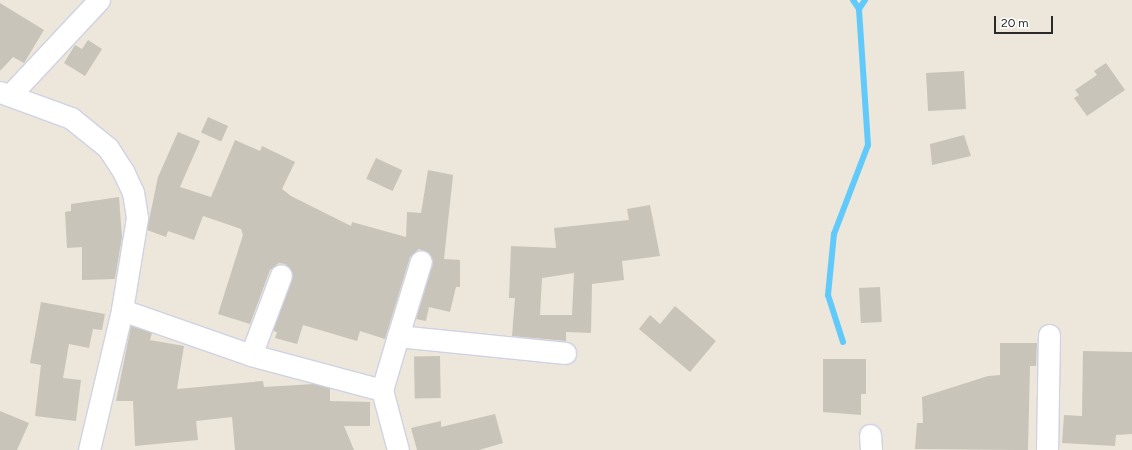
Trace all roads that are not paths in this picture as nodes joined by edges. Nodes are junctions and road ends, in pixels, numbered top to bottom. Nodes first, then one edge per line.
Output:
1 (99, 0) edge
2 (5, 93) edge
3 (421, 261) dead end
4 (281, 275) dead end
5 (122, 310) junction
6 (1049, 335) dead end
7 (398, 336) junction
8 (565, 353) dead end
9 (251, 355) junction
10 (382, 390) junction
11 (89, 450) edge
12 (398, 450) edge
13 (1047, 450) edge

1 - 2 street
2 - 5 street
3 - 7 street
4 - 9 street
5 - 9 street
5 - 11 street
6 - 13 street
7 - 8 street
7 - 10 street
9 - 10 street
10 - 12 street

